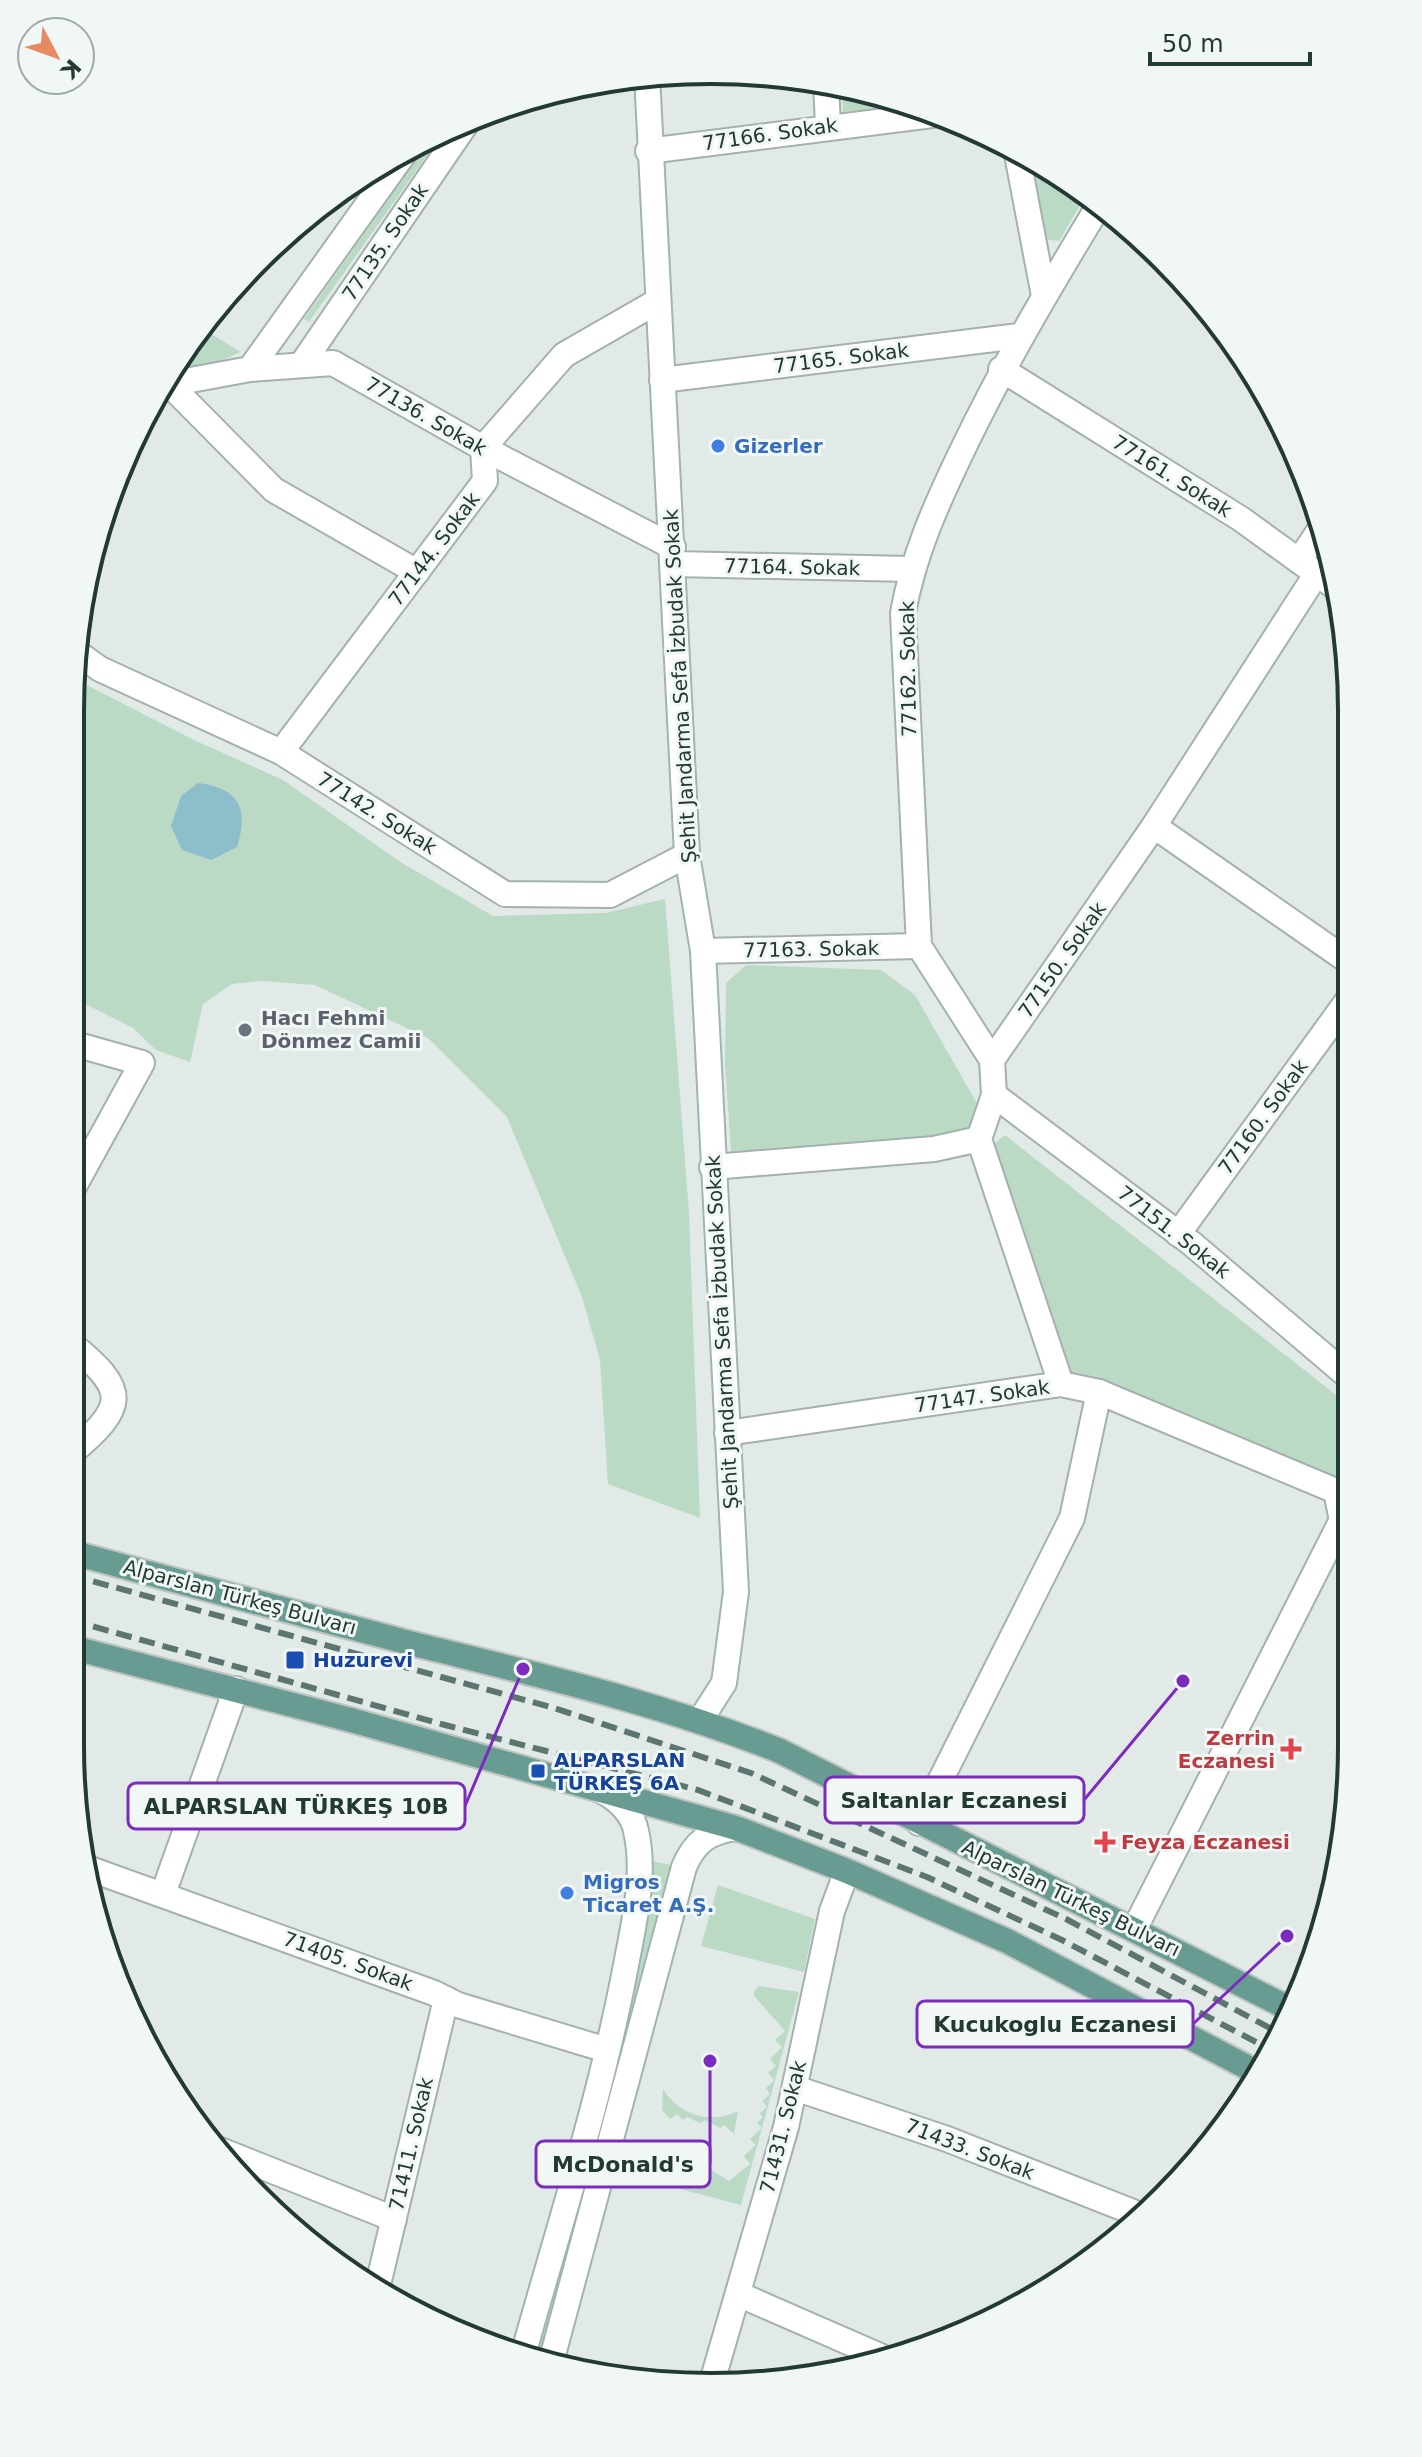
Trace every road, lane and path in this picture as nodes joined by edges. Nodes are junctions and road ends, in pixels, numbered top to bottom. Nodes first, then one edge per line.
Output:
1 (647, 87) edge
2 (827, 95) edge
3 (913, 117) edge
4 (828, 126) junction
5 (456, 139) edge
6 (648, 151) junction
7 (1019, 165) edge
8 (390, 173) edge
9 (1093, 214) edge
10 (1044, 296) junction
11 (658, 301) junction
12 (1019, 336) junction
13 (302, 364) junction
14 (250, 369) junction
15 (1001, 369) junction
16 (179, 380) edge
17 (662, 380) junction
18 (173, 389) edge
19 (483, 448) junction
20 (1316, 545) edge
21 (673, 556) junction
22 (1308, 567) junction
23 (910, 569) junction
24 (417, 572) junction
25 (1324, 578) edge
26 (86, 659) edge
27 (281, 752) junction
28 (1154, 826) junction
29 (687, 855) junction
30 (919, 946) junction
31 (703, 951) junction
32 (1338, 954) edge
33 (1338, 1014) edge
34 (84, 1047) edge
35 (992, 1060) junction
36 (994, 1095) junction
37 (979, 1139) junction
38 (84, 1147) edge
39 (712, 1167) junction
40 (1178, 1234) junction
41 (84, 1355) edge
42 (1338, 1368) edge
43 (1061, 1384) junction
44 (1099, 1392) junction
45 (727, 1433) junction
46 (84, 1441) edge
47 (1338, 1495) edge
48 (1338, 1532) edge
49 (84, 1556) edge
50 (84, 1651) edge
51 (236, 1689) junction
52 (701, 1719) junction
53 (596, 1788) junction
54 (919, 1823) junction
55 (736, 1828) junction
56 (97, 1871) edge
57 (847, 1871) junction
58 (163, 1894) junction
59 (1135, 1928) junction
60 (446, 1999) junction
61 (1281, 2005) edge
62 (607, 2050) junction
63 (1249, 2068) edge
64 (795, 2088) junction
65 (239, 2157) edge
66 (1130, 2211) edge
67 (394, 2219) junction
68 (380, 2278) edge
69 (738, 2294) junction
70 (526, 2345) edge
71 (872, 2352) edge
72 (554, 2353) edge
73 (715, 2373) edge

1 - 6 street, Şehit Jandarma Sefa İzbudak Sokak
2 - 4 street
3 - 4 street, 77166. Sokak
4 - 6 street, 77166. Sokak
5 - 13 street, 77135. Sokak
6 - 11 street, Şehit Jandarma Sefa İzbudak Sokak
7 - 10 street
8 - 14 street, 77135. Sokak
9 - 10 street, 77162. Sokak
10 - 12 street, 77162. Sokak
11 - 17 street, Şehit Jandarma Sefa İzbudak Sokak
11 - 19 street
12 - 15 street, 77162. Sokak
12 - 17 street, 77165. Sokak
13 - 14 street, 77136. Sokak
13 - 19 street, 77136. Sokak
14 - 16 street, 77136. Sokak
15 - 22 street, 77161. Sokak
15 - 23 street, 77162. Sokak
17 - 21 street, Şehit Jandarma Sefa İzbudak Sokak
18 - 24 street
19 - 21 street, 77136. Sokak
19 - 24 street, 77144. Sokak
20 - 22 street, 77150. Sokak
21 - 23 street, 77164. Sokak
21 - 29 street, Şehit Jandarma Sefa İzbudak Sokak
22 - 25 street, 77161. Sokak
22 - 28 street, 77150. Sokak
23 - 30 street, 77162. Sokak
24 - 27 street, 77144. Sokak
26 - 27 street, 77142. Sokak
27 - 29 street, 77142. Sokak
28 - 32 street
28 - 35 street, 77150. Sokak
29 - 31 street, Şehit Jandarma Sefa İzbudak Sokak
30 - 31 street, 77163. Sokak
30 - 35 street, 77162. Sokak
31 - 39 street, Şehit Jandarma Sefa İzbudak Sokak
33 - 40 street, 77160. Sokak
34 - 38 street
35 - 36 street
36 - 37 street
36 - 40 street, 77151. Sokak
37 - 39 street
37 - 43 street
39 - 45 street, Şehit Jandarma Sefa İzbudak Sokak
40 - 42 street, 77151. Sokak
41 - 46 street
43 - 44 street, 77147. Sokak
43 - 45 street, 77147. Sokak
44 - 47 street, 77147. Sokak
44 - 54 street
45 - 52 street, Şehit Jandarma Sefa İzbudak Sokak
48 - 59 street
49 - 52 main road, Alparslan Türkeş Bulvarı
50 - 51 main road
51 - 53 main road
51 - 58 street
52 - 54 main road, Alparslan Türkeş Bulvarı
53 - 55 main road
53 - 62 street
54 - 59 main road, Alparslan Türkeş Bulvarı
55 - 57 main road
55 - 72 street
56 - 58 street, 71405. Sokak
57 - 63 main road
57 - 64 street, 71431. Sokak
58 - 60 street, 71405. Sokak
59 - 61 main road, Alparslan Türkeş Bulvarı
60 - 62 street, 71405. Sokak
60 - 67 street, 71411. Sokak
62 - 70 street
64 - 66 street, 71433. Sokak
64 - 69 street, 71431. Sokak
65 - 67 street
67 - 68 street, 71411. Sokak
69 - 71 street
69 - 73 street, 71431. Sokak

